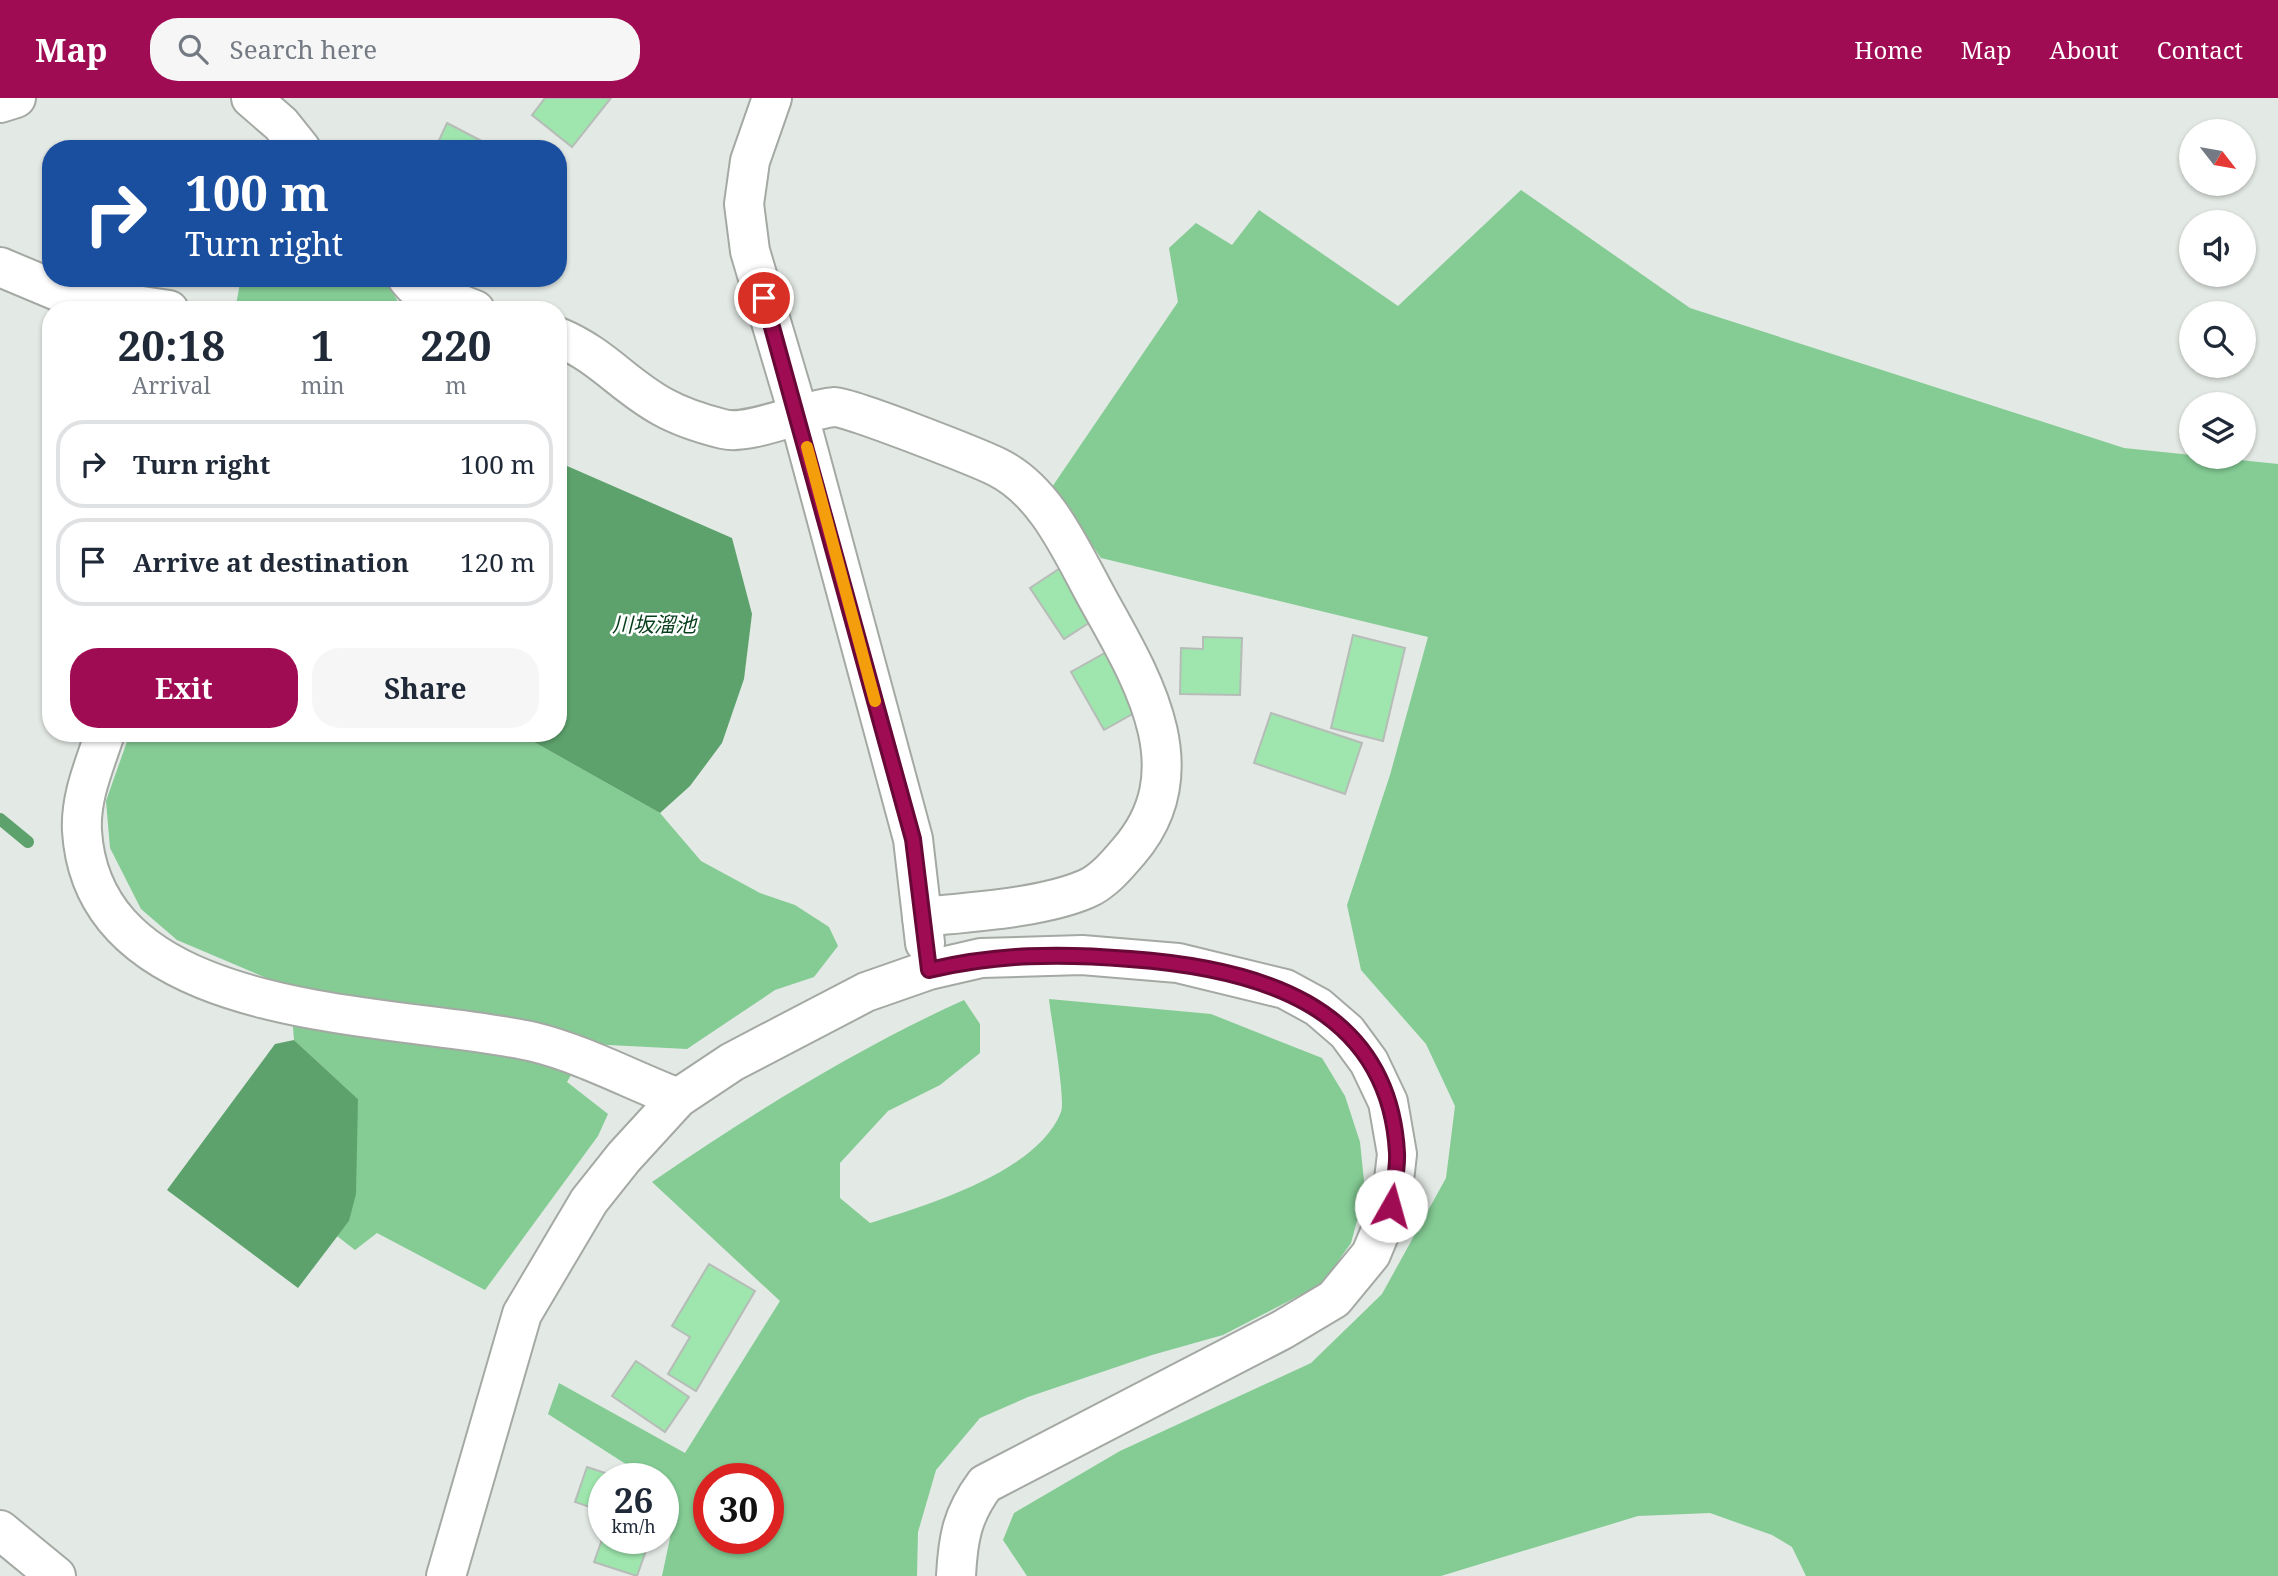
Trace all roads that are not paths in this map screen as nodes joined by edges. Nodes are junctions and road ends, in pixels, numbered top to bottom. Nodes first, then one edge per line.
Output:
1 (16, 98) edge
2 (251, 98) edge
3 (772, 98) edge
4 (0, 103) edge
5 (294, 140) edge
6 (0, 267) edge
7 (42, 285) edge
8 (48, 287) edge
9 (417, 287) edge
10 (108, 301) edge
11 (452, 301) edge
12 (567, 341) edge
13 (799, 416) junction
14 (102, 742) edge
15 (922, 917) junction
16 (929, 970) junction
17 (678, 1098) junction
18 (0, 1530) edge
19 (56, 1576) edge
20 (446, 1576) edge
21 (956, 1576) edge

1 - 4 street
2 - 5 street
3 - 13 street
6 - 7 street
8 - 10 street
9 - 11 street
12 - 13 street
13 - 15 street
13 - 15 street
14 - 17 street
15 - 16 street
16 - 17 street
16 - 21 street
17 - 20 street
18 - 19 street

